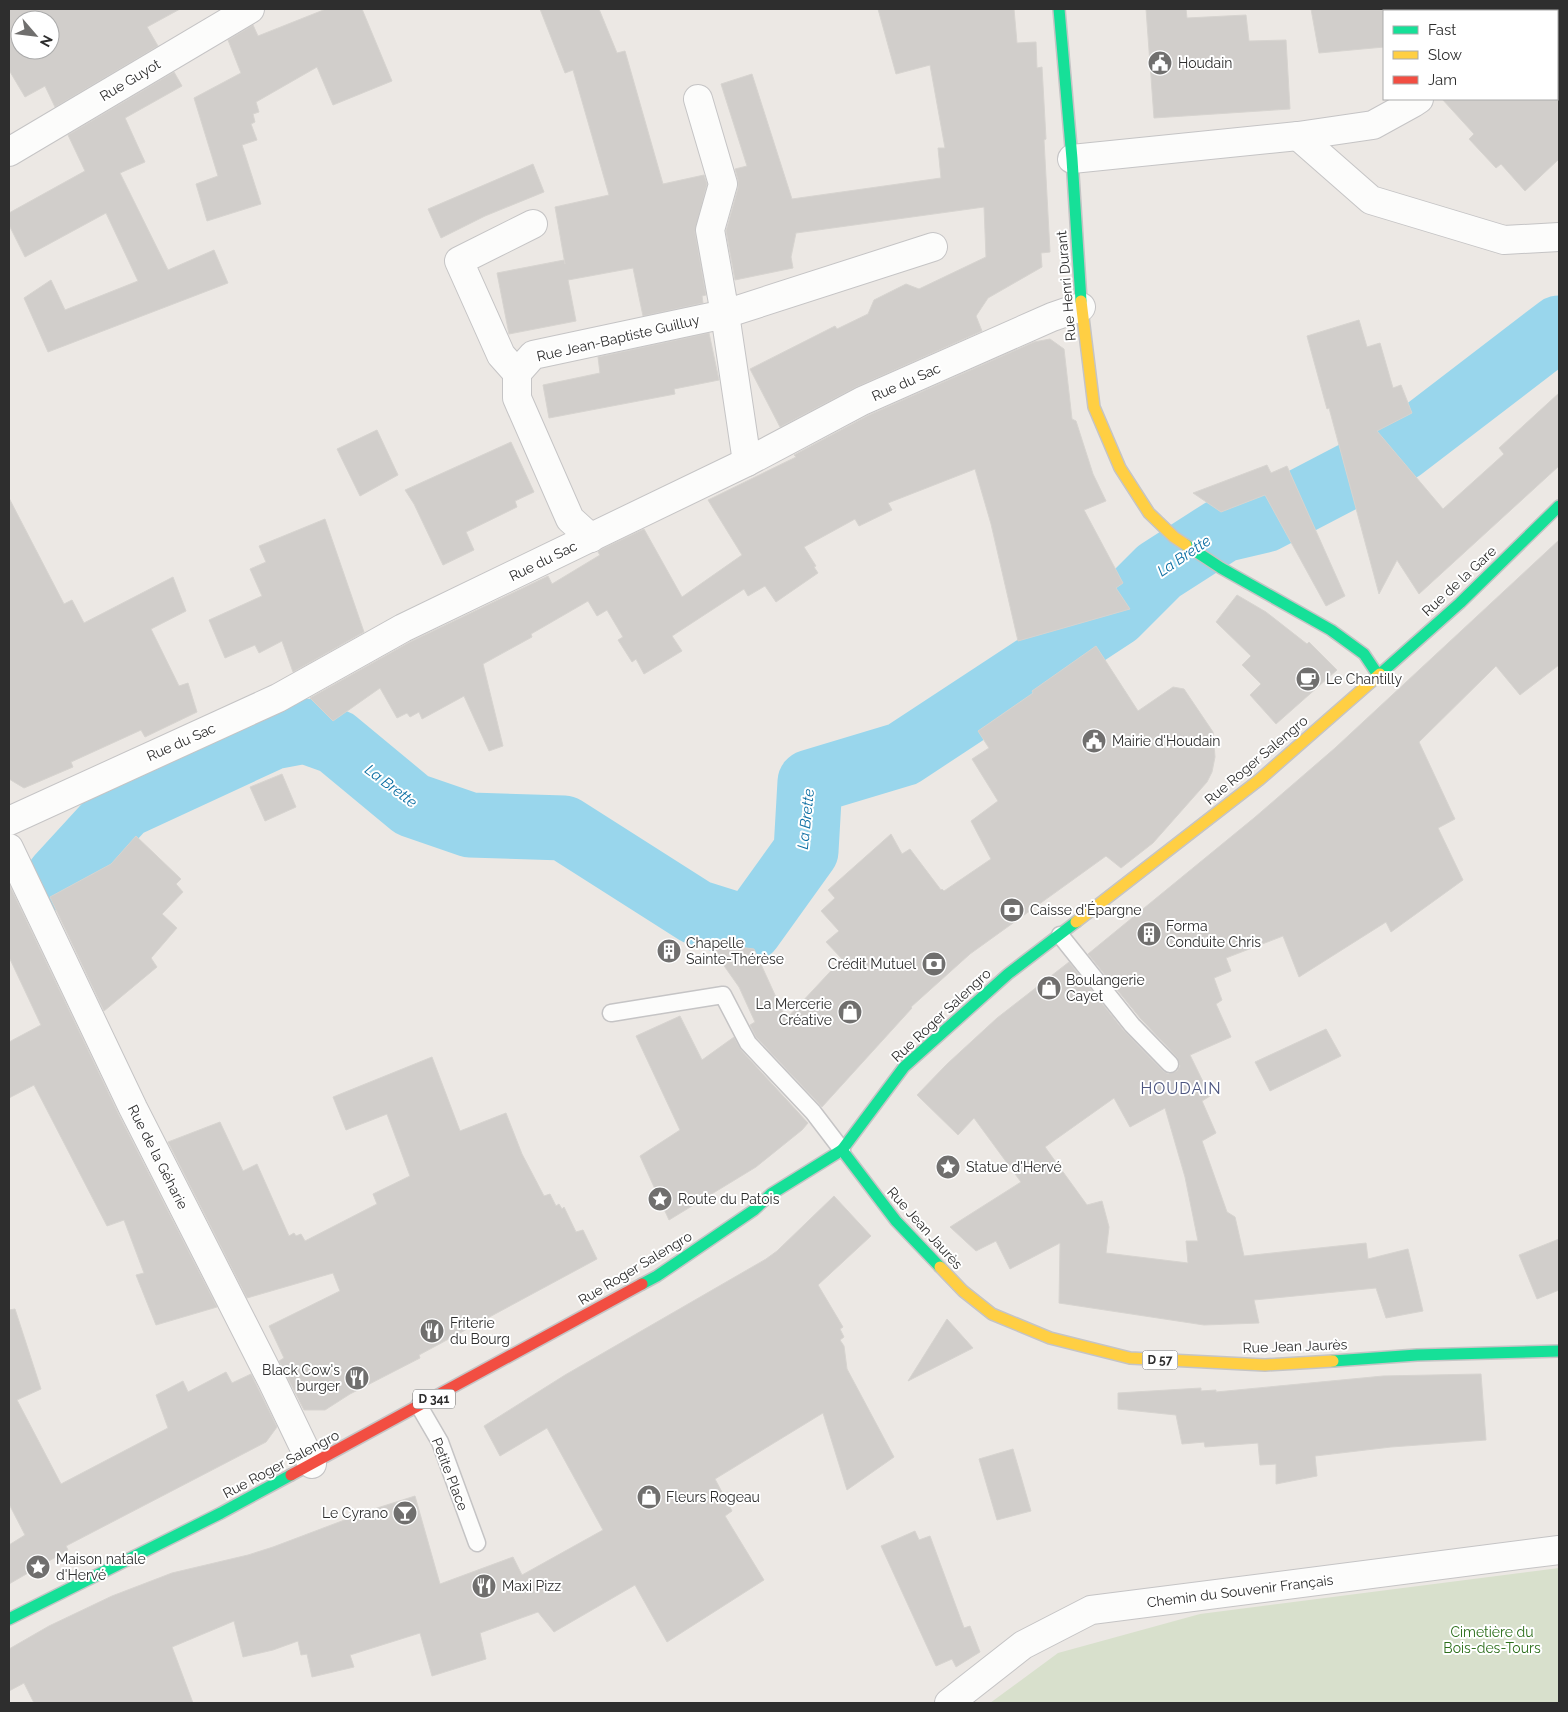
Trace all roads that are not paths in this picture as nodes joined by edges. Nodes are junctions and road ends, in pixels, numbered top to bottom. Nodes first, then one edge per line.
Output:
1 (250, 9) edge
2 (1059, 9) edge
3 (698, 99) dead end
4 (1417, 100) edge
5 (1298, 136) junction
6 (9, 152) edge
7 (1072, 159) junction
8 (533, 224) dead end
9 (1559, 237) edge
10 (933, 248) dead end
11 (1081, 307) junction
12 (726, 314) junction
13 (517, 373) junction
14 (747, 462) junction
15 (1559, 506) edge
16 (592, 538) junction
17 (1378, 675) junction
18 (9, 821) edge
19 (9, 848) edge
20 (1060, 935) junction
21 (611, 1013) dead end
22 (1170, 1064) dead end
23 (842, 1150) junction
24 (1559, 1351) edge
25 (419, 1406) junction
26 (312, 1464) junction
27 (477, 1543) dead end
28 (1559, 1550) edge
29 (9, 1619) edge
30 (949, 1703) edge

1 - 6 street, Rue Guyot
2 - 7 main road, Rue Henri Durant
3 - 12 street
4 - 5 street
5 - 7 street
5 - 9 street
7 - 11 main road, Rue Henri Durant
8 - 13 street
10 - 12 street, Rue Jean-Baptiste Guilluy
11 - 14 street, Rue du Sac
11 - 17 main road, Rue Henri Durant
12 - 13 street, Rue Jean-Baptiste Guilluy
12 - 14 street
13 - 16 street
14 - 16 street, Rue du Sac
15 - 17 main road, Rue de la Gare / D 341
16 - 18 street, Rue du Sac
17 - 20 main road, Rue Roger Salengro / D 341
19 - 26 street, Rue de la Géharie
20 - 22 lane
20 - 23 main road, Rue Roger Salengro / D 341
21 - 23 lane
23 - 24 main road, Rue Jean Jaurès / D 57
23 - 25 main road, Rue Roger Salengro / D 341
25 - 26 main road, Rue Roger Salengro / D 341
25 - 27 lane, Petite Place
26 - 29 main road, Rue Roger Salengro / D 341
28 - 30 street, Chemin du Souvenir Français

